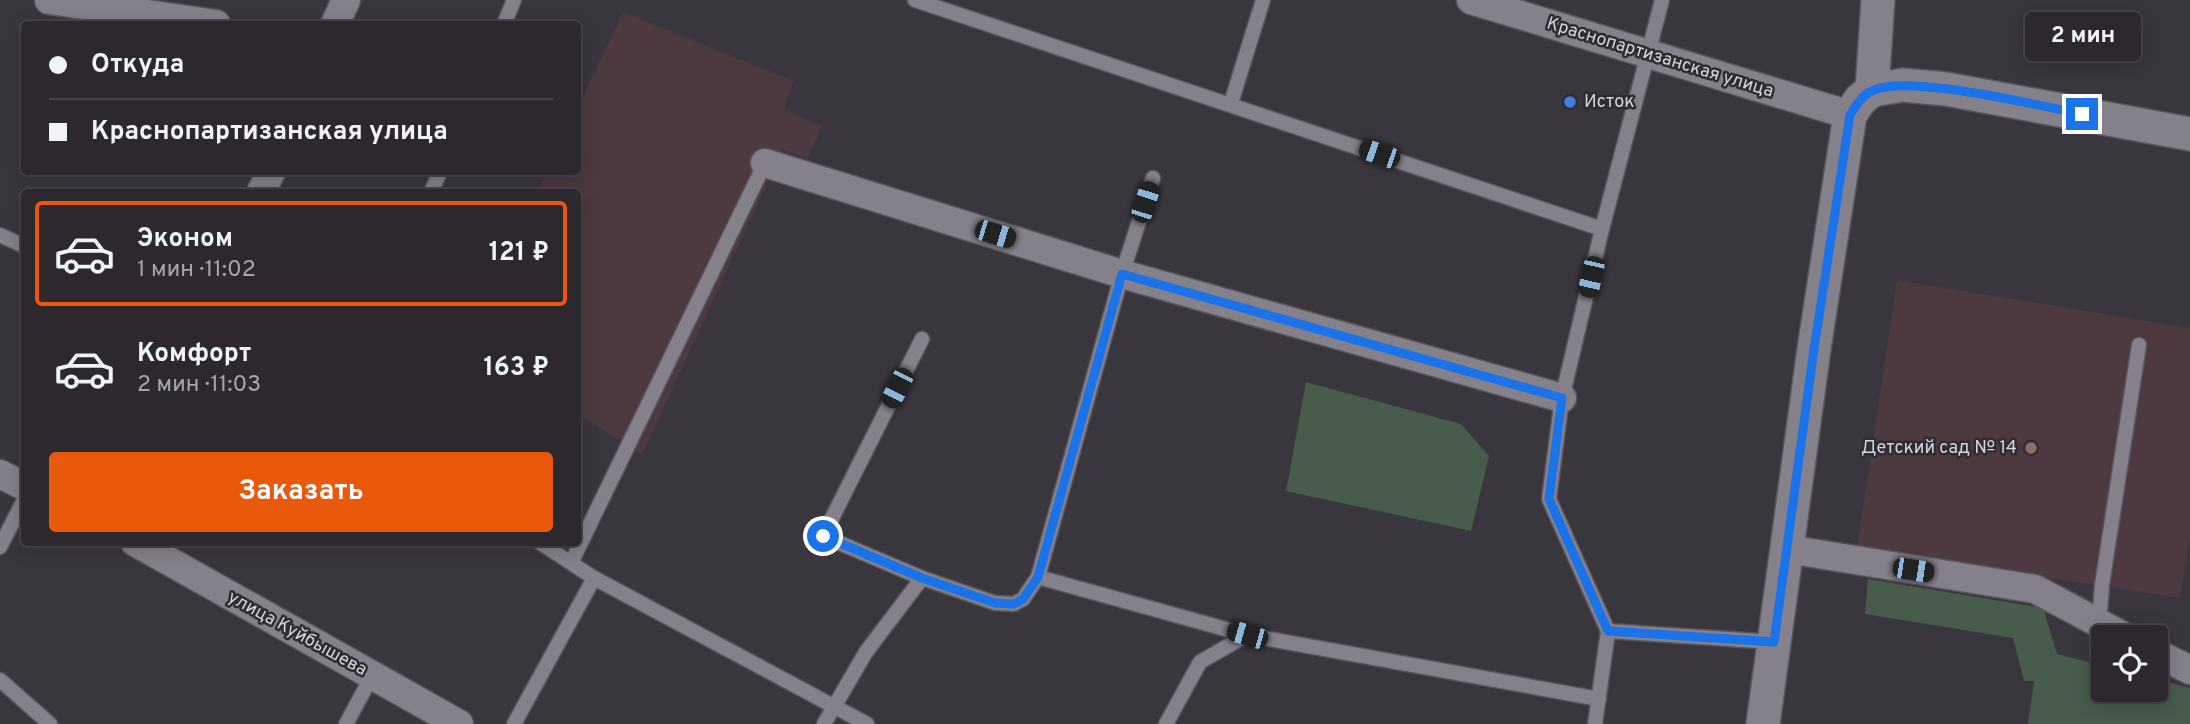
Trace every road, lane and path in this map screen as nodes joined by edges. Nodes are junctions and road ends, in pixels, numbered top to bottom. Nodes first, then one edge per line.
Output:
1 (49, 0) edge
2 (346, 0) edge
3 (514, 0) edge
4 (915, 0) edge
5 (1263, 0) edge
6 (1471, 0) edge
7 (1662, 0) edge
8 (1878, 0) edge
9 (195, 21) edge
10 (336, 21) edge
11 (505, 21) edge
12 (1648, 54) junction
13 (1872, 90) junction
14 (1231, 103) junction
15 (1850, 115) junction
16 (2190, 134) edge
17 (765, 163) joint
18 (1153, 178) dead end
19 (1602, 229) junction
20 (0, 235) edge
21 (21, 245) edge
22 (1122, 274) junction
23 (922, 339) dead end
24 (2139, 345) dead end
25 (1562, 398) junction
26 (0, 474) edge
27 (21, 484) edge
28 (21, 506) edge
29 (581, 542) edge
30 (142, 546) edge
31 (545, 546) edge
32 (579, 546) edge
33 (0, 547) edge
34 (1787, 549) junction
35 (572, 561) junction
36 (1038, 577) junction
37 (594, 578) junction
38 (922, 578) junction
39 (2099, 624) joint
40 (1608, 631) junction
41 (1247, 635) junction
42 (1774, 642) junction
43 (2168, 659) edge
44 (2190, 670) edge
45 (372, 676) junction
46 (0, 680) edge
47 (1599, 699) junction
48 (835, 707) junction
49 (50, 724) edge
50 (346, 724) edge
51 (459, 724) edge
52 (514, 724) edge
53 (824, 724) edge
54 (867, 724) edge
55 (1166, 724) edge
56 (1595, 724) edge
57 (1763, 724) edge

1 - 9 street
2 - 10 street
3 - 11 lane
4 - 14 lane
5 - 14 lane
6 - 12 street, Краснопартизанская улица
7 - 12 lane
8 - 13 street
12 - 15 street, Краснопартизанская улица
12 - 19 lane
13 - 15 street
13 - 16 street
14 - 19 lane
15 - 34 street
17 - 22 street
17 - 29 lane
18 - 22 lane
19 - 25 lane
20 - 21 lane
22 - 25 street
22 - 36 lane
23 - 38 lane
24 - 39 lane
25 - 40 lane
26 - 27 street
28 - 33 lane
30 - 45 street, улица Куйбышева
31 - 35 lane
32 - 35 lane
34 - 39 street
34 - 42 street
35 - 37 lane
36 - 38 lane
36 - 41 lane
37 - 48 lane
37 - 52 lane
38 - 48 lane
40 - 42 lane
40 - 47 lane
41 - 47 lane
41 - 55 lane
42 - 57 street
43 - 44 street
45 - 50 lane
45 - 51 street, улица Куйбышева
46 - 49 lane
47 - 56 lane
48 - 53 lane
48 - 54 lane

